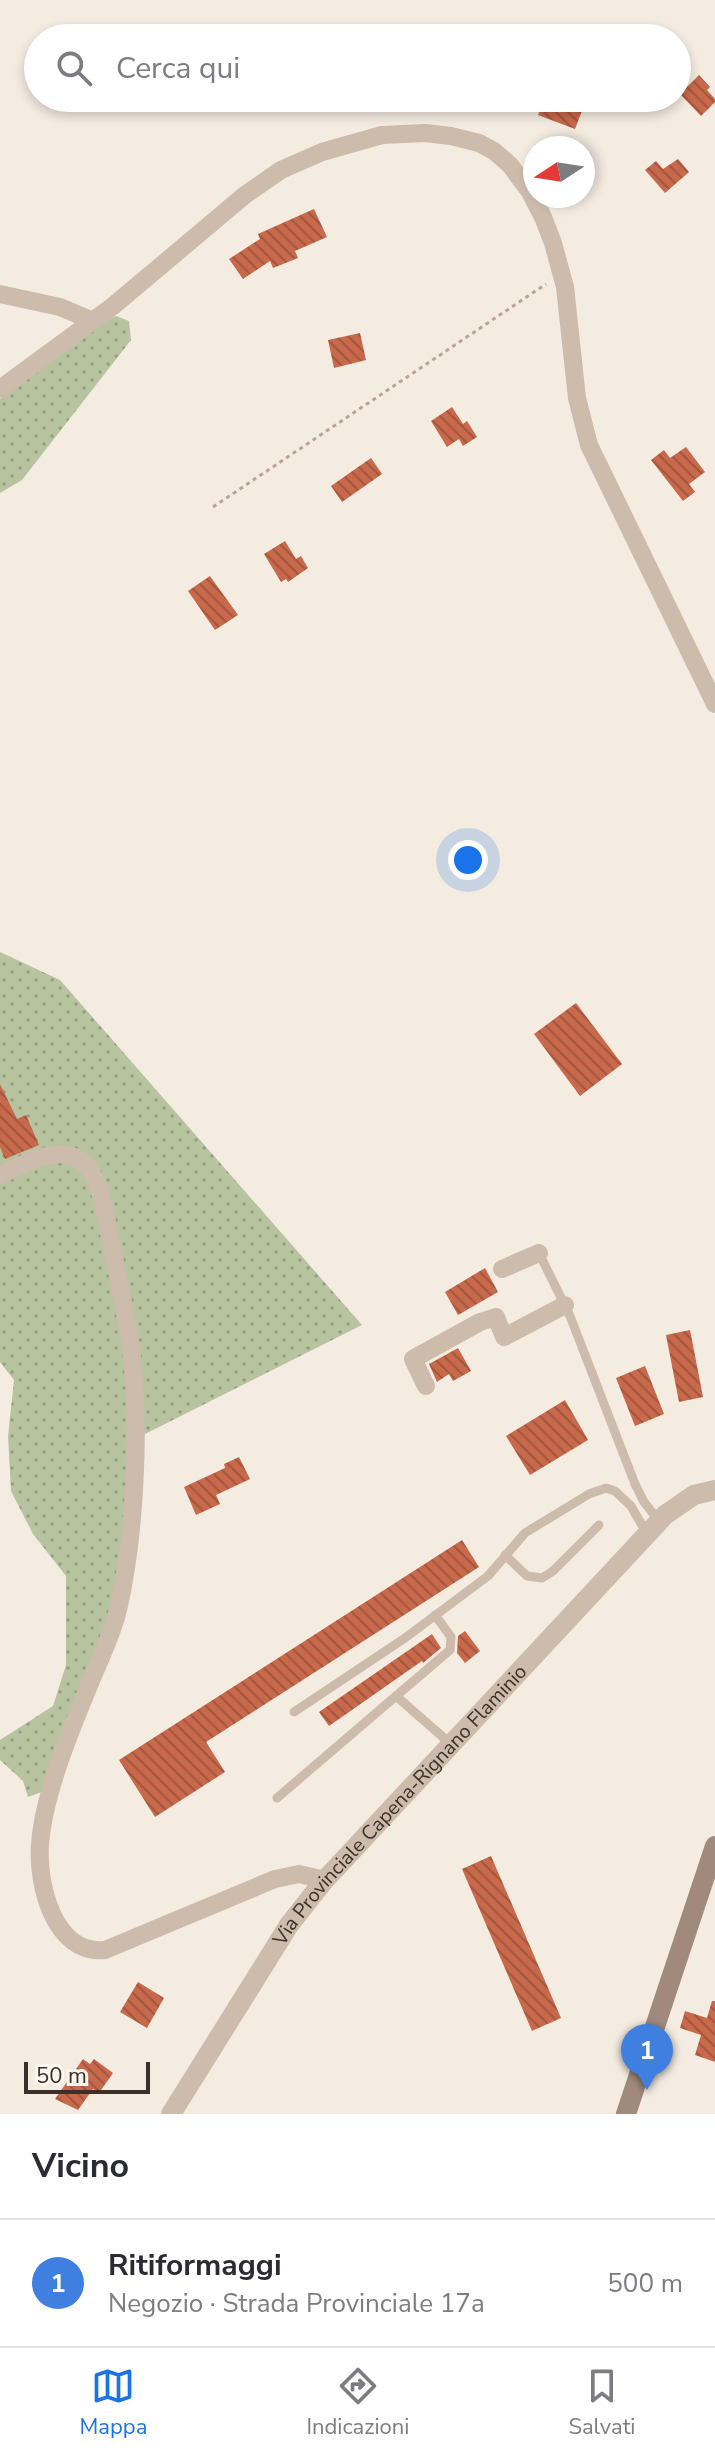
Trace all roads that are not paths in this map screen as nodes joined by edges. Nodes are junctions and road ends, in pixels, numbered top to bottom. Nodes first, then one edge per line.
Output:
1 (0, 294) edge
2 (93, 321) junction
3 (0, 389) edge
4 (715, 704) edge
5 (0, 1175) edge
6 (539, 1253) joint
7 (502, 1269) dead end
8 (565, 1305) junction
9 (426, 1386) dead end
10 (712, 1486) edge
11 (599, 1525) dead end
12 (653, 1527) junction
13 (505, 1555) junction
14 (435, 1615) junction
15 (396, 1696) junction
16 (294, 1712) dead end
17 (452, 1745) junction
18 (277, 1798) dead end
19 (715, 1846) edge
20 (325, 1880) junction
21 (171, 2114) edge
22 (626, 2114) edge

1 - 2 street
2 - 3 street
2 - 4 street
5 - 20 street
6 - 7 street
6 - 8 lane
8 - 9 street
8 - 12 lane
10 - 12 street, Via Provinciale Capena-Rignano Flaminio
11 - 13 lane
12 - 13 lane
12 - 17 street, Via Provinciale Capena-Rignano Flaminio
13 - 14 lane
14 - 15 lane
14 - 16 lane
15 - 17 lane
15 - 18 lane
17 - 20 street, Via Provinciale Capena-Rignano Flaminio
19 - 22 main road
20 - 21 street, Via Provinciale Capena-Rignano Flaminio

